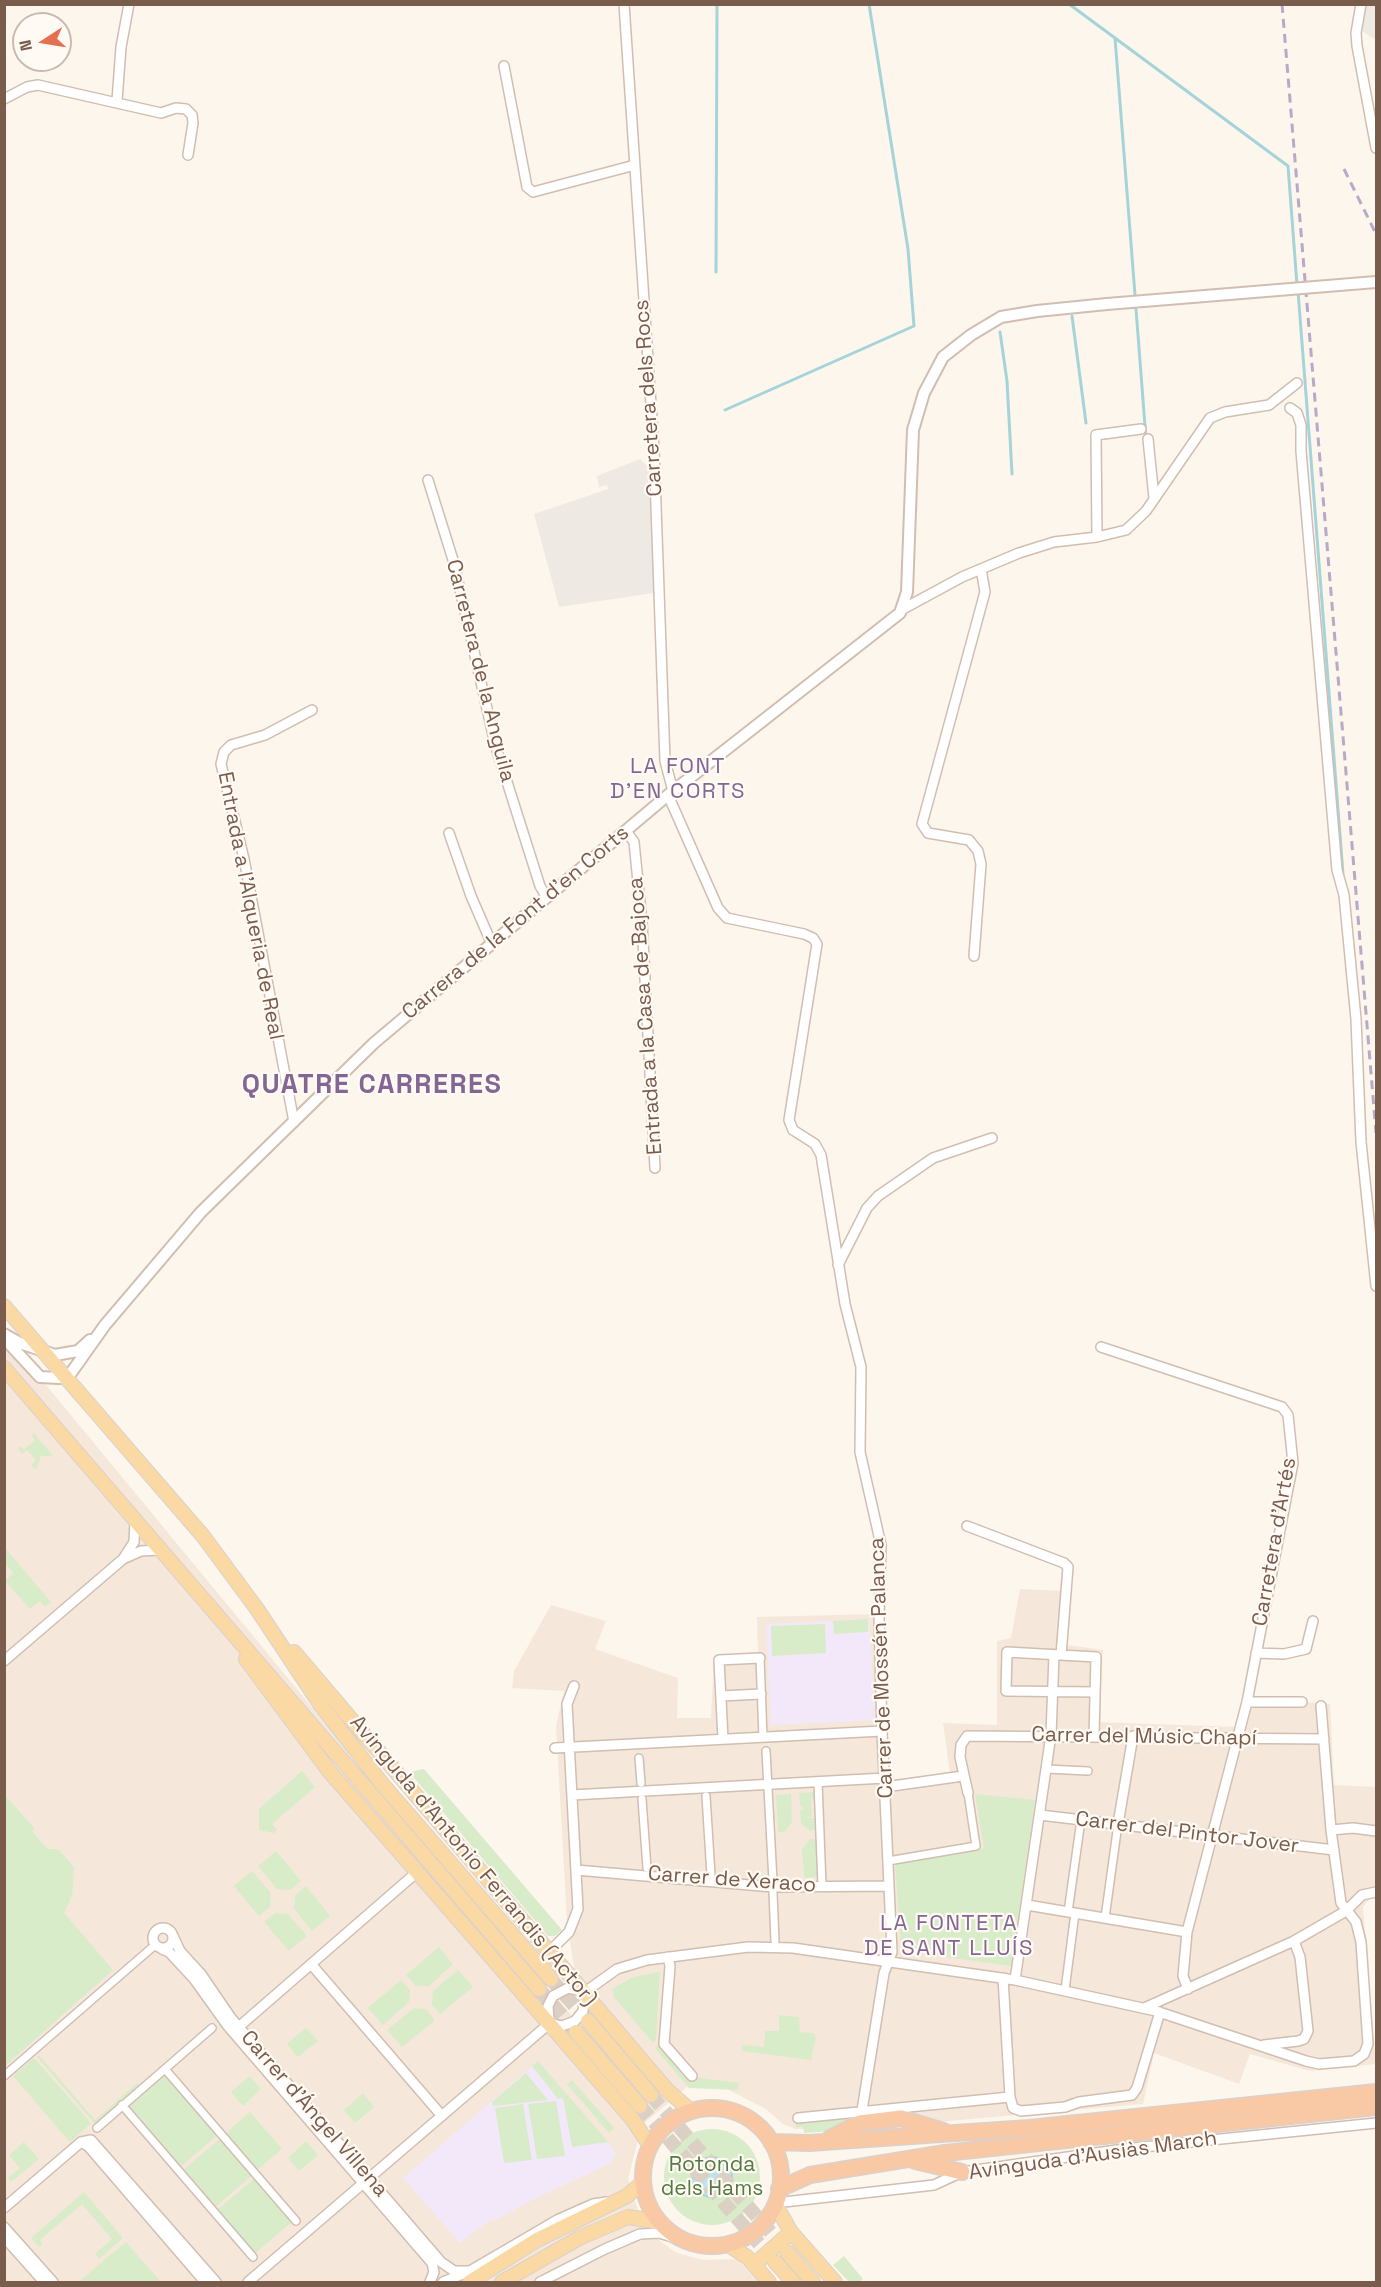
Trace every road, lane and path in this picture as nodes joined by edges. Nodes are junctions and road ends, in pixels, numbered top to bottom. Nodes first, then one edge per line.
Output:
1 (129, 4) edge
2 (624, 4) edge
3 (1361, 4) edge
4 (504, 66) dead end
5 (4, 99) edge
6 (117, 101) junction
7 (1377, 148) edge
8 (188, 155) dead end
9 (635, 165) junction
10 (1377, 282) edge
11 (1297, 383) dead end
12 (1290, 408) dead end
13 (1141, 429) dead end
14 (1148, 439) dead end
15 (428, 480) dead end
16 (1154, 498) junction
17 (1097, 537) junction
18 (981, 569) junction
19 (903, 609) junction
20 (312, 710) dead end
21 (671, 793) junction
22 (626, 831) junction
23 (450, 833) dead end
24 (546, 896) junction
25 (491, 942) junction
26 (974, 956) dead end
27 (294, 1122) junction
28 (992, 1138) dead end
29 (655, 1168) dead end
30 (838, 1265) junction
31 (1377, 1286) edge
32 (4, 1306) edge
33 (105, 1325) junction
34 (4, 1334) edge
35 (4, 1338) edge
36 (1101, 1347) dead end
37 (44, 1353) junction
38 (4, 1368) edge
39 (66, 1376) junction
40 (135, 1521) junction
41 (967, 1526) dead end
42 (159, 1550) junction
43 (123, 1559) junction
44 (257, 1609) junction
45 (1313, 1621) dead end
46 (233, 1633) junction
47 (1256, 1653) junction
48 (1058, 1655) junction
49 (760, 1658) joint
50 (4, 1661) edge
51 (574, 1686) dead end
52 (1052, 1692) junction
53 (1095, 1692) junction
54 (761, 1694) junction
55 (721, 1696) junction
56 (1247, 1702) junction
57 (1302, 1702) dead end
58 (1321, 1706) dead end
59 (882, 1731) junction
60 (1051, 1735) junction
61 (1094, 1736) junction
62 (1133, 1736) junction
63 (763, 1737) junction
64 (1238, 1737) junction
65 (723, 1739) junction
66 (1324, 1739) junction
67 (555, 1748) dead end
68 (570, 1748) junction
69 (766, 1751) dead end
70 (639, 1758) dead end
71 (1046, 1769) junction
72 (1088, 1771) dead end
73 (963, 1776) junction
74 (818, 1782) junction
75 (885, 1782) junction
76 (641, 1783) dead end
77 (768, 1784) junction
78 (968, 1793) joint
79 (572, 1795) junction
80 (706, 1796) dead end
81 (642, 1800) dead end
82 (1040, 1815) junction
83 (1081, 1821) junction
84 (1118, 1824) junction
85 (1331, 1830) junction
86 (1377, 1831) edge
87 (1213, 1834) junction
88 (1334, 1850) junction
89 (888, 1861) junction
90 (647, 1868) dead end
91 (576, 1870) junction
92 (416, 1873) junction
93 (711, 1875) dead end
94 (773, 1881) dead end
95 (822, 1886) junction
96 (889, 1886) junction
97 (1376, 1892) edge
98 (773, 1893) dead end
99 (1027, 1905) junction
100 (1346, 1911) junction
101 (1072, 1912) junction
102 (1105, 1918) junction
103 (1187, 1932) junction
104 (173, 1936) junction
105 (775, 1941) dead end
106 (1294, 1941) junction
107 (159, 1947) junction
108 (550, 1951) junction
109 (668, 1957) junction
110 (887, 1962) junction
111 (310, 1964) junction
112 (551, 1978) tunnel mouth
113 (1003, 1978) junction
114 (1015, 1980) junction
115 (539, 1989) tunnel mouth
116 (1188, 1989) junction
117 (1065, 1990) junction
118 (585, 1992) junction
119 (1144, 2008) junction
120 (1160, 2012) junction
121 (588, 2021) tunnel mouth
122 (550, 2023) junction
123 (212, 2028) dead end
124 (236, 2029) junction
125 (576, 2032) tunnel mouth
126 (1256, 2046) junction
127 (165, 2069) junction
128 (4, 2076) edge
129 (692, 2076) dead end
130 (1377, 2092) edge
131 (651, 2096) tunnel mouth
132 (1010, 2097) junction
133 (929, 2103) junction
134 (122, 2105) junction
135 (640, 2106) tunnel mouth
136 (1377, 2107) edge
137 (690, 2111) junction
138 (442, 2116) junction
139 (862, 2117) junction
140 (798, 2118) dead end
141 (901, 2118) junction
142 (1377, 2123) edge
143 (97, 2128) dead end
144 (953, 2133) junction
145 (771, 2142) junction
146 (809, 2143) junction
147 (78, 2145) junction
148 (650, 2146) junction
149 (906, 2159) junction
150 (962, 2172) junction
151 (367, 2180) junction
152 (643, 2182) junction
153 (777, 2199) junction
154 (4, 2208) edge
155 (296, 2221) dead end
156 (660, 2222) junction
157 (4, 2227) edge
158 (791, 2232) junction
159 (4, 2237) edge
160 (686, 2241) junction
161 (728, 2244) junction
162 (787, 2252) tunnel mouth
163 (253, 2257) dead end
164 (775, 2262) tunnel mouth
165 (758, 2270) junction
166 (470, 2277) edge
167 (44, 2283) edge
168 (53, 2283) edge
169 (205, 2283) edge
170 (216, 2283) edge
171 (248, 2283) edge
172 (430, 2283) edge
173 (443, 2283) edge
174 (501, 2283) edge
175 (540, 2283) edge
176 (769, 2283) edge
177 (793, 2283) edge
178 (813, 2283) edge
179 (835, 2283) edge

1 - 6 street
2 - 9 street, Carretera dels Rocs
3 - 7 street
4 - 9 street
5 - 6 street
6 - 8 street
9 - 21 street, Carretera dels Rocs
10 - 19 street, bridge
11 - 16 street
12 - 31 street
13 - 17 street
14 - 16 street
15 - 24 street, Carretera de la Anguila
16 - 17 street
17 - 18 street
18 - 19 street
18 - 26 street
19 - 21 street, Carrera de la Font d'en Corts
20 - 27 street, Entrada a l'Alqueria de Real
21 - 22 street, Carrera de la Font d'en Corts
21 - 30 street, Carrer de Mossén Palanca
22 - 24 street, Carrera de la Font d'en Corts
22 - 29 street, Entrada a la Casa de Bajoca
23 - 25 street
24 - 25 street, Carrera de la Font d'en Corts
25 - 27 street, Carrera de la Font d'en Corts
27 - 33 street, Carrera de la Font d'en Corts
28 - 30 street
30 - 59 street, Carrer de Mossén Palanca
32 - 37 main road, Avinguda d'Antonio Ferrandis (Actor)
33 - 37 street
33 - 39 street
34 - 37 street, Avinguda d'Antonio Ferrandis (Actor)
35 - 39 street
36 - 47 street, Carretera d'Artés
37 - 39 main road, Avinguda d'Antonio Ferrandis (Actor)
38 - 40 main road, Avinguda d'Antonio Ferrandis (Actor)
39 - 44 main road, Avinguda d'Antonio Ferrandis (Actor)
40 - 42 main road, Avinguda d'Antonio Ferrandis (Actor)
40 - 43 street
41 - 48 street
42 - 43 street
42 - 46 main road, Avinguda d'Antonio Ferrandis (Actor)
43 - 50 street
44 - 108 main road, Avinguda d'Antonio Ferrandis (Actor)
44 - 112 main road, Avinguda d'Antonio Ferrandis (Actor)
45 - 47 street, Carretera d'Artés
46 - 92 main road, Avinguda d'Antonio Ferrandis (Actor)
46 - 115 main road, Avinguda d'Antonio Ferrandis (Actor)
47 - 56 street, Carretera d'Artés
48 - 52 street
48 - 52 street
48 - 53 street
49 - 54 street
49 - 55 street
51 - 68 street
52 - 53 street
52 - 60 street
53 - 61 street
54 - 55 street
54 - 63 street
55 - 65 street
56 - 57 street
56 - 64 street, Carretera d'Artés
58 - 66 street
59 - 63 street
59 - 75 street, Carrer de Mossén Palanca
60 - 61 street, Carrer del Músic Chapí
60 - 71 street
60 - 73 street, Carrer del Músic Chapí
61 - 62 street, Carrer del Músic Chapí
62 - 64 street, Carrer del Músic Chapí
62 - 84 street
63 - 65 street
64 - 66 street, Carrer del Músic Chapí
64 - 87 street, Carretera d'Artés
65 - 68 street
66 - 85 street
67 - 68 street
68 - 79 street
69 - 77 street
70 - 76 street
71 - 72 street
71 - 82 street
73 - 75 street
73 - 78 street
74 - 75 street
74 - 77 street
74 - 95 street
75 - 89 street, Carrer de Mossén Palanca
77 - 79 street
77 - 94 street
78 - 89 street
79 - 91 street
80 - 93 street
81 - 90 street
82 - 83 street, Carrer del Pintor Jover
82 - 99 street
83 - 84 street, Carrer del Pintor Jover
83 - 101 street
84 - 87 street, Carrer del Pintor Jover
84 - 102 street
85 - 86 street
85 - 88 street
87 - 88 street, Carrer del Pintor Jover
87 - 103 street, Carretera d'Artés
88 - 100 street
89 - 96 street, Carrer de Mossén Palanca
91 - 95 street, Carrer de Xeraco
91 - 108 street
92 - 111 street
92 - 122 main road, Avinguda d'Antonio Ferrandis (Actor)
95 - 96 street, Carrer de Xeraco
96 - 110 street, Carrer de Mossén Palanca
97 - 100 street
98 - 105 street
99 - 101 street
99 - 114 street
100 - 106 street
100 - 126 street
101 - 102 street
101 - 117 street
102 - 103 street
103 - 116 street, Carretera d'Artés
104 - 107 street
104 - 107 street
104 - 124 street, Carrer d'Ángel Villena
106 - 116 street
106 - 126 street
107 - 124 street, Carrer d'Ángel Villena
107 - 128 street
108 - 118 main road, Avinguda d'Antonio Ferrandis (Actor)
109 - 110 street
109 - 118 street
109 - 129 street
110 - 113 street
110 - 139 street, Carrer de Mossén Palanca
111 - 124 street
111 - 138 street
113 - 114 street
113 - 132 street
114 - 117 street
116 - 119 street
117 - 119 street
118 - 122 street
118 - 122 street
118 - 137 main road, Avinguda d'Antonio Ferrandis (Actor)
119 - 120 street
120 - 126 street
120 - 132 street
121 - 131 main road, Avinguda d'Antonio Ferrandis (Actor)
122 - 138 street
122 - 148 main road, Avinguda d'Antonio Ferrandis (Actor)
123 - 127 street
124 - 151 street, Carrer d'Ángel Villena
125 - 135 main road, Avinguda d'Antonio Ferrandis (Actor)
127 - 134 street
127 - 155 street
130 - 144 highway, Avinguda d'Ausiàs March
132 - 133 street
133 - 139 street
133 - 141 street
134 - 143 street
134 - 163 street
136 - 149 highway, Avinguda d'Ausiàs March
137 - 145 highway
137 - 148 highway
138 - 151 street
139 - 140 street
139 - 141 highway
139 - 146 highway
141 - 144 highway
142 - 150 street, Avinguda d'Ausiàs March
144 - 146 highway, Avinguda d'Ausiàs March
145 - 146 highway, Avinguda d'Ausiàs March
145 - 153 highway
147 - 154 street
147 - 169 street
147 - 170 street
148 - 152 highway
149 - 150 highway
149 - 153 highway, Avinguda d'Ausiàs March
150 - 153 street, Avinguda d'Ausiàs March
151 - 166 street, Carrer d'Ángel Villena
151 - 171 street
151 - 172 street, Carrer d'Ángel Villena
152 - 156 highway
152 - 166 main road
153 - 158 main road
153 - 161 highway
156 - 160 highway
156 - 174 main road
157 - 168 street
158 - 165 main road
158 - 179 main road
159 - 167 street
160 - 161 highway
160 - 175 street
161 - 165 main road
162 - 178 main road
164 - 177 main road
165 - 176 main road
166 - 173 street

